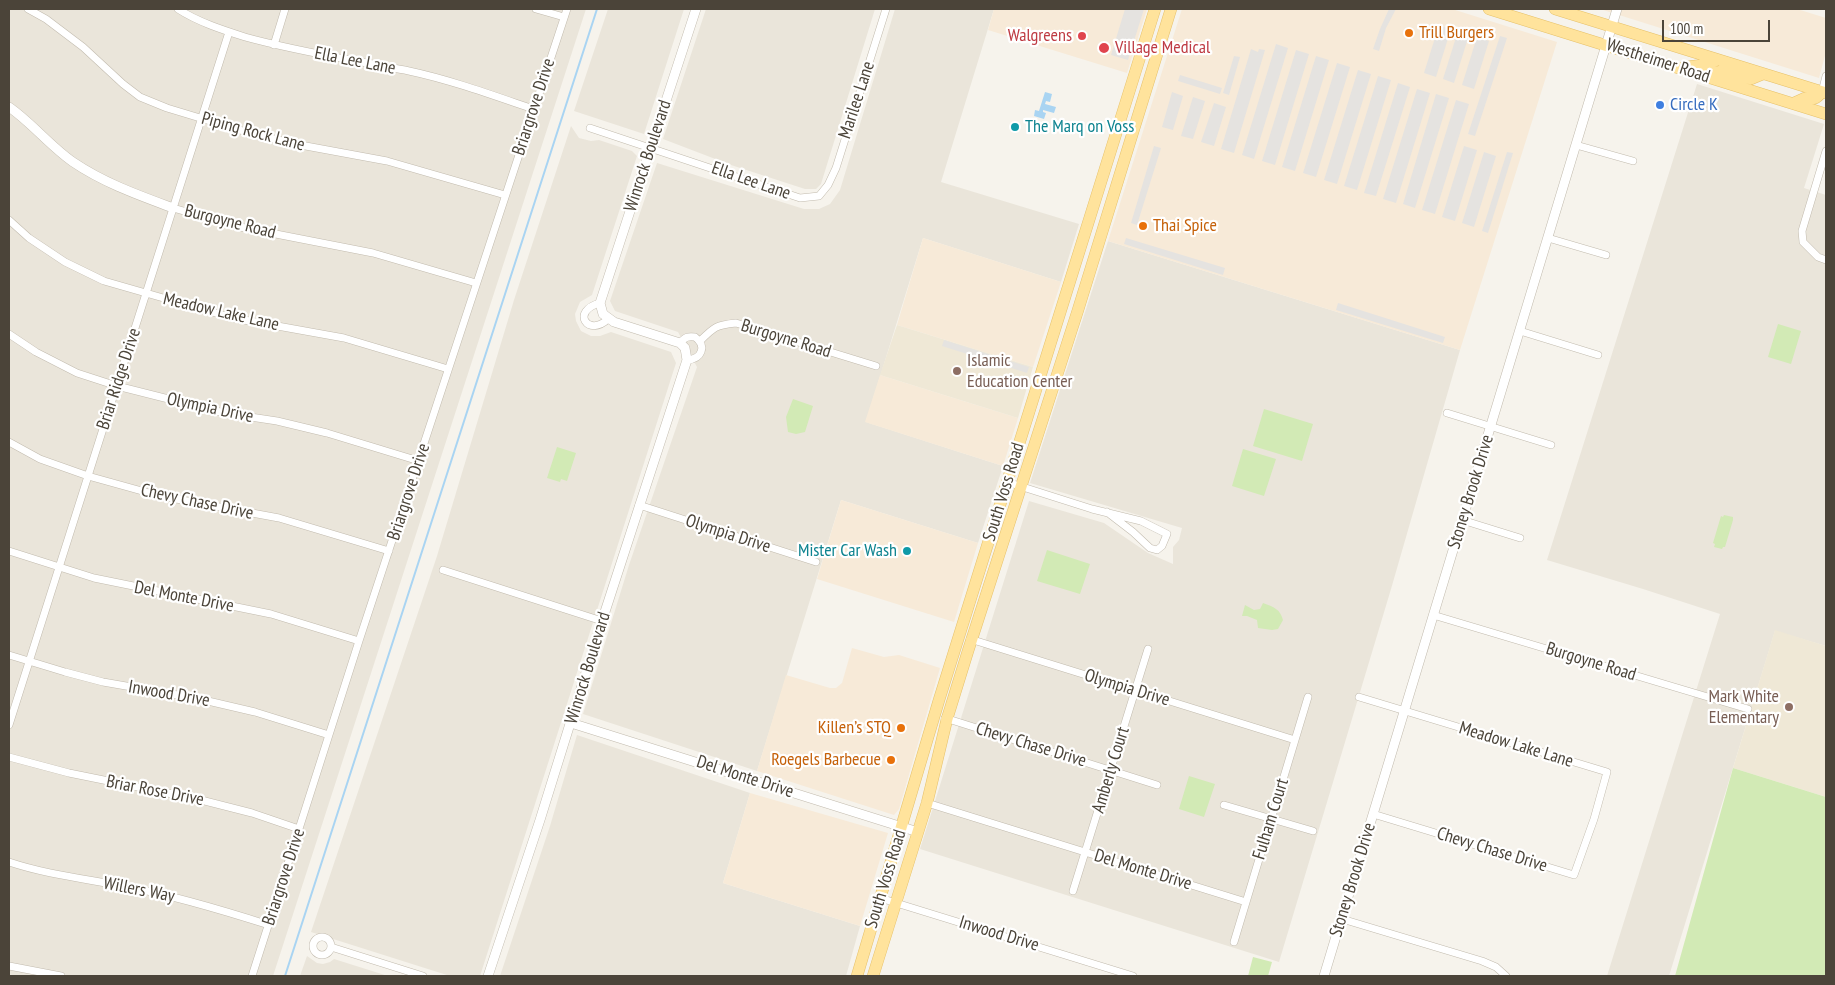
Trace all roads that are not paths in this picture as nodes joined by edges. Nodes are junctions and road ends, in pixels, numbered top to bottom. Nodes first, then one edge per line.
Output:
1 (28, 9) edge
2 (178, 9) edge
3 (285, 9) edge
4 (536, 9) edge
5 (567, 9) edge
6 (696, 9) edge
7 (886, 9) edge
8 (1155, 9) edge
9 (1171, 9) edge
10 (1489, 9) edge
11 (1555, 9) edge
12 (1617, 9) edge
13 (564, 18) junction
14 (1612, 26) junction
15 (1149, 28) junction
16 (229, 32) junction
17 (1163, 33) junction
18 (1606, 44) junction
19 (274, 45) junction
20 (1717, 60) junction
21 (1679, 68) junction
22 (1763, 74) junction
23 (1704, 76) junction
24 (1826, 76) edge
25 (1824, 93) edge
26 (1794, 104) junction
27 (9, 107) edge
28 (533, 109) junction
29 (1826, 114) edge
30 (201, 119) junction
31 (1120, 123) junction
32 (1135, 127) junction
33 (590, 128) dead end
34 (1576, 145) junction
35 (652, 148) junction
36 (1826, 151) edge
37 (1633, 161) dead end
38 (824, 189) joint
39 (505, 195) junction
40 (173, 208) junction
41 (1090, 217) junction
42 (9, 220) edge
43 (1106, 222) junction
44 (1548, 238) junction
45 (1606, 255) dead end
46 (1826, 260) edge
47 (476, 283) junction
48 (146, 294) junction
49 (600, 303) junction
50 (1062, 306) junction
51 (1078, 310) junction
52 (608, 319) junction
53 (1520, 331) junction
54 (9, 334) edge
55 (700, 340) junction
56 (680, 343) junction
57 (1598, 354) dead end
58 (688, 360) junction
59 (876, 366) dead end
60 (448, 369) junction
61 (117, 386) junction
62 (1036, 391) junction
63 (1050, 395) junction
64 (1447, 413) dead end
65 (1491, 426) junction
66 (9, 442) edge
67 (1551, 445) dead end
68 (419, 461) junction
69 (88, 476) junction
70 (1007, 482) junction
71 (1020, 487) junction
72 (639, 505) junction
73 (1106, 512) junction
74 (1462, 520) junction
75 (1520, 538) dead end
76 (9, 551) edge
77 (390, 551) junction
78 (816, 562) dead end
79 (59, 567) junction
80 (444, 570) dead end
81 (1434, 615) junction
82 (602, 622) junction
83 (960, 636) junction
84 (972, 640) junction
85 (359, 641) junction
86 (1148, 648) dead end
87 (9, 654) edge
88 (29, 661) junction
89 (1136, 690) junction
90 (1308, 697) dead end
91 (1359, 698) dead end
92 (1748, 709) dead end
93 (1404, 712) junction
94 (934, 715) junction
95 (948, 719) junction
96 (571, 723) junction
97 (9, 725) edge
98 (330, 735) junction
99 (1295, 740) junction
100 (9, 757) edge
101 (1111, 770) junction
102 (1157, 784) dead end
103 (927, 802) junction
104 (1224, 805) dead end
105 (1373, 814) junction
106 (1271, 819) junction
107 (902, 827) junction
108 (299, 829) junction
109 (918, 832) junction
110 (1313, 832) dead end
111 (1587, 839) joint
112 (1085, 852) junction
113 (9, 862) edge
114 (1073, 892) dead end
115 (880, 898) junction
116 (1246, 902) junction
117 (896, 903) junction
118 (1342, 919) junction
119 (268, 925) junction
120 (868, 937) junction
121 (884, 942) junction
122 (1234, 942) dead end
123 (331, 947) dead end
124 (9, 966) edge
125 (1116, 974) edge
126 (61, 976) edge
127 (252, 976) edge
128 (423, 976) edge
129 (488, 976) edge
130 (857, 976) edge
131 (873, 976) edge
132 (1133, 976) edge
133 (1324, 976) edge
134 (1506, 976) edge

1 - 30 street, Piping Rock Lane
2 - 16 street, Ella Lee Lane
3 - 19 street
4 - 13 street
5 - 13 street, Briargrove Drive
6 - 35 street, Winrock Boulevard
7 - 38 street, Marilee Lane
8 - 15 main road, South Voss Road
9 - 17 main road, South Voss Road
10 - 18 main road, Westheimer Road
11 - 14 main road, Westheimer Road
12 - 14 street, Stoney Brook Drive
13 - 28 street, Briargrove Drive
14 - 18 street, Stoney Brook Drive
14 - 20 main road, Westheimer Road
15 - 17 main road
15 - 31 main road, South Voss Road
16 - 19 street, Ella Lee Lane
16 - 30 street, Briar Ridge Drive
17 - 32 main road, South Voss Road
18 - 21 main road, Westheimer Road
18 - 34 street, Stoney Brook Drive
19 - 28 street, Ella Lee Lane
20 - 21 main road
20 - 22 main road, Westheimer Road
21 - 23 main road, Westheimer Road
22 - 23 main road
22 - 25 main road, Westheimer Road
23 - 26 main road, Westheimer Road
24 - 25 street
25 - 26 main road
26 - 29 main road, Westheimer Road
27 - 40 street, Burgoyne Road
28 - 39 street, Briargrove Drive
30 - 39 street, Piping Rock Lane
30 - 40 street, Briar Ridge Drive
31 - 32 main road
31 - 41 main road, South Voss Road
32 - 43 main road, South Voss Road
33 - 35 street, Ella Lee Lane
34 - 37 street
34 - 44 street, Stoney Brook Drive
35 - 38 street, Ella Lee Lane
35 - 49 street, Winrock Boulevard
36 - 46 street
39 - 47 street, Briargrove Drive
40 - 47 street, Burgoyne Road
40 - 48 street, Briar Ridge Drive
41 - 43 main road
41 - 50 main road, South Voss Road
42 - 48 street, Meadow Lake Lane
43 - 51 main road, South Voss Road
44 - 45 street
44 - 53 street, Stoney Brook Drive
47 - 60 street, Briargrove Drive
48 - 60 street, Meadow Lake Lane
48 - 61 street, Briar Ridge Drive
49 - 52 street
49 - 52 street, Winrock Boulevard
50 - 51 main road
50 - 62 main road, South Voss Road
51 - 63 main road, South Voss Road
52 - 56 street
53 - 57 street
53 - 65 street, Stoney Brook Drive
54 - 61 street, Olympia Drive
55 - 56 street
55 - 58 street, Winrock Boulevard
55 - 59 street, Burgoyne Road
56 - 58 street
58 - 72 street, Winrock Boulevard
60 - 68 street, Briargrove Drive
61 - 68 street, Olympia Drive
61 - 69 street, Briar Ridge Drive
62 - 63 main road
62 - 70 main road, South Voss Road
63 - 71 main road, South Voss Road
64 - 65 street
65 - 67 street
65 - 74 street, Stoney Brook Drive
66 - 69 street, Chevy Chase Drive
68 - 77 street, Briargrove Drive
69 - 77 street, Chevy Chase Drive
69 - 79 street, Briar Ridge Drive
70 - 71 street
70 - 83 main road, South Voss Road
71 - 73 street
71 - 84 main road, South Voss Road
72 - 78 street, Olympia Drive
72 - 82 street, Winrock Boulevard
73 - 73 street
74 - 75 street
74 - 81 street, Stoney Brook Drive
76 - 79 street, Del Monte Drive
77 - 85 street, Briargrove Drive
79 - 85 street, Del Monte Drive
79 - 88 street, Briar Ridge Drive
80 - 82 street
81 - 92 street, Burgoyne Road
81 - 93 street, Stoney Brook Drive
82 - 96 street, Winrock Boulevard
83 - 84 street, Olympia Drive
83 - 94 main road, South Voss Road
84 - 89 street, Olympia Drive
84 - 95 main road, South Voss Road
85 - 98 street, Briargrove Drive
86 - 89 street, Amberly Court
87 - 88 street, Inwood Drive
88 - 97 street, Briar Ridge Drive
88 - 98 street, Inwood Drive
89 - 99 street, Olympia Drive
89 - 101 street, Amberly Court
90 - 99 street, Fulham Court
91 - 93 street, Meadow Lake Lane
93 - 105 street, Stoney Brook Drive
93 - 111 street, Meadow Lake Lane
94 - 95 street, Chevy Chase Drive
94 - 107 main road, South Voss Road
95 - 101 street, Chevy Chase Drive
95 - 103 main road, South Voss Road
96 - 107 street, Del Monte Drive
96 - 129 street, Winrock Boulevard
98 - 108 street, Briargrove Drive
99 - 106 street, Fulham Court
100 - 108 street, Briar Rose Drive
101 - 102 street, Chevy Chase Drive
101 - 112 street, Amberly Court
103 - 109 main road, South Voss Road
103 - 112 street, Del Monte Drive
104 - 106 street
105 - 111 street, Chevy Chase Drive
105 - 118 street, Stoney Brook Drive
106 - 110 street
106 - 116 street, Fulham Court
107 - 109 street, Del Monte Drive
107 - 115 main road, South Voss Road
108 - 119 street, Briargrove Drive
109 - 117 main road, South Voss Road
112 - 114 street, Amberly Court
112 - 116 street, Del Monte Drive
113 - 119 street, Willers Way
115 - 117 street, Inwood Drive
115 - 120 main road, South Voss Road
116 - 122 street, Fulham Court
117 - 121 main road, South Voss Road
117 - 125 street, Inwood Drive
118 - 133 street, Stoney Brook Drive
118 - 134 street
119 - 127 street, Briargrove Drive
120 - 121 main road
120 - 130 main road, South Voss Road
121 - 131 main road, South Voss Road
123 - 128 street
124 - 126 street
125 - 132 street, Inwood Drive

